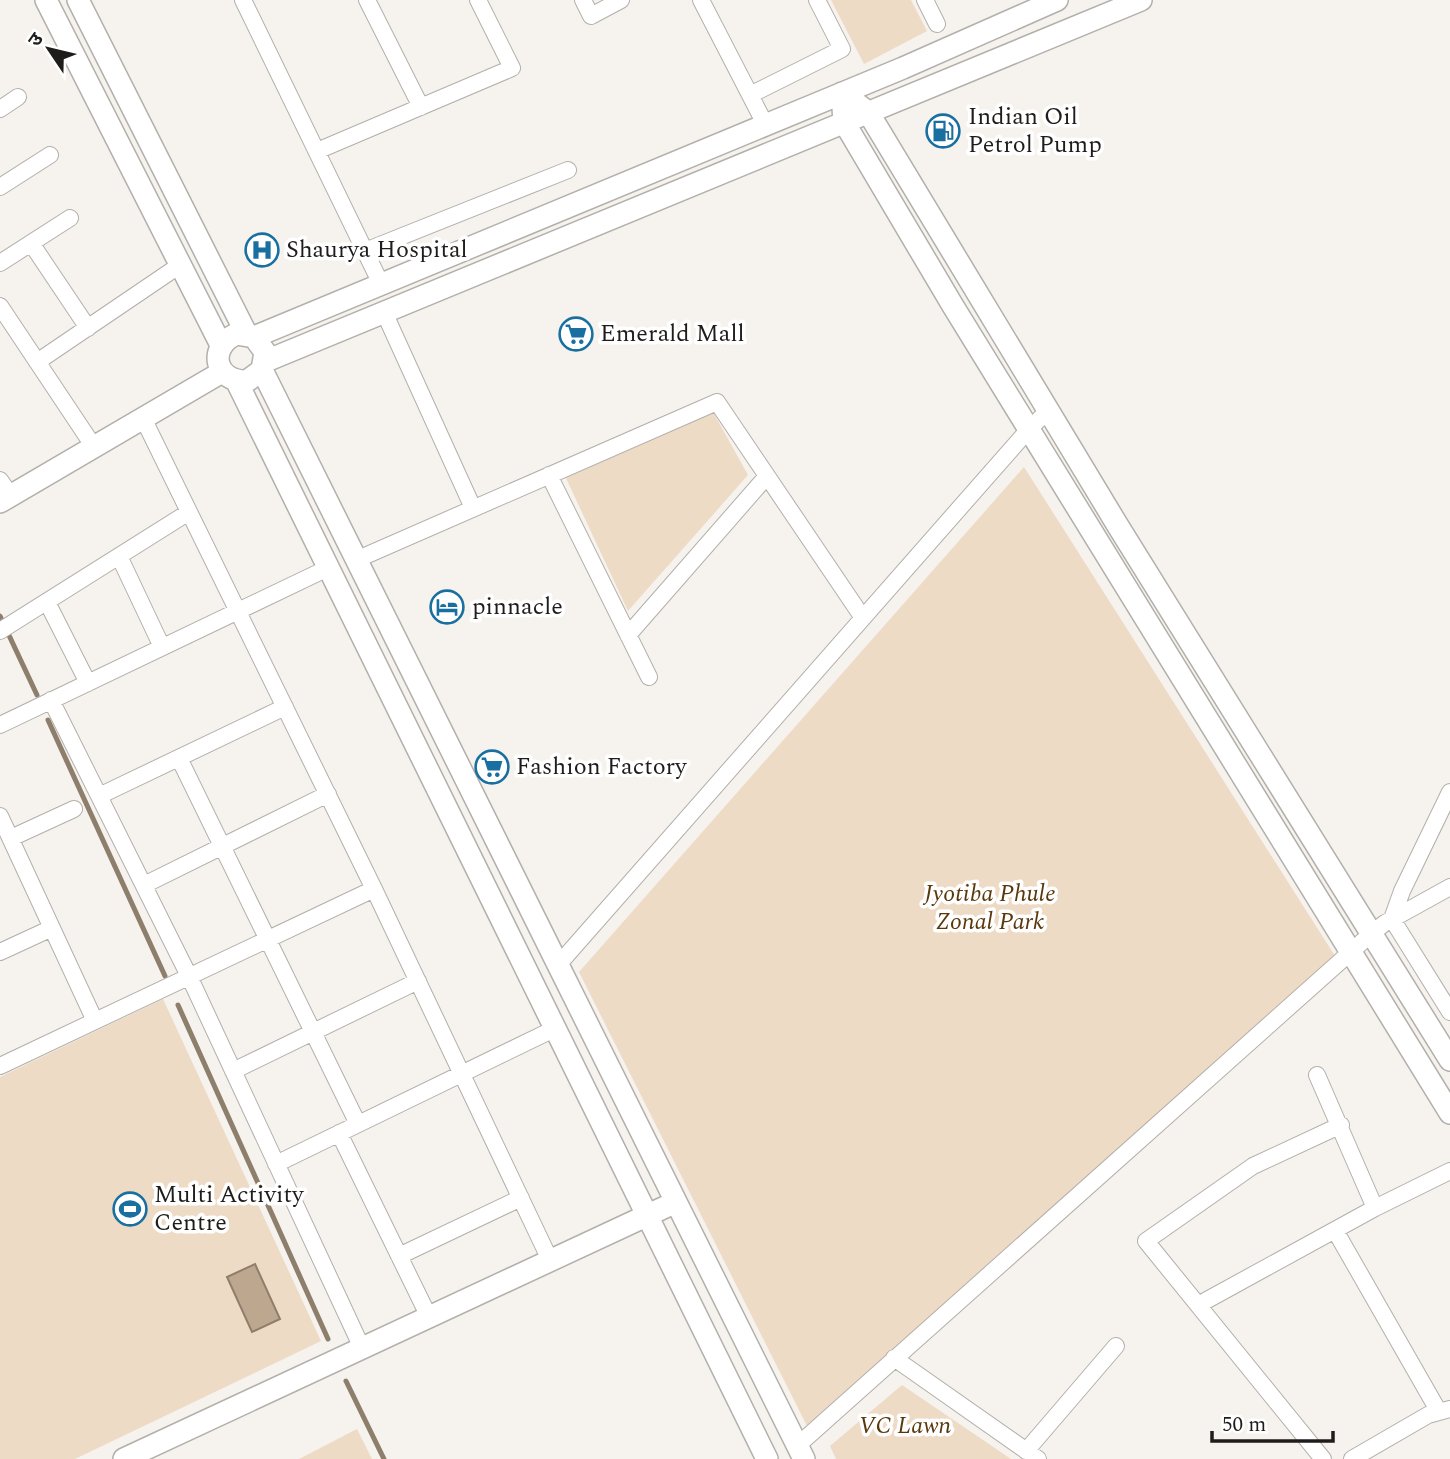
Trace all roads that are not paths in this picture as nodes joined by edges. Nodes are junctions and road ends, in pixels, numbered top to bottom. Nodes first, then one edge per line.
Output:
1 (46, 0) edge
2 (78, 0) edge
3 (243, 0) edge
4 (367, 0) edge
5 (478, 0) edge
6 (583, 0) edge
7 (621, 0) edge
8 (701, 0) edge
9 (817, 0) edge
10 (925, 0) edge
11 (1057, 0) edge
12 (1141, 0) edge
13 (937, 24) dead end
14 (842, 93) junction
15 (750, 95) junction
16 (18, 97) dead end
17 (421, 107) junction
18 (0, 109) edge
19 (868, 112) junction
20 (844, 122) junction
21 (765, 124) junction
22 (317, 152) junction
23 (50, 155) dead end
24 (568, 170) dead end
25 (0, 187) edge
26 (70, 218) dead end
27 (31, 243) junction
28 (365, 251) junction
29 (0, 263) edge
30 (180, 264) junction
31 (967, 278) junction
32 (381, 284) junction
33 (944, 290) junction
34 (0, 306) edge
35 (384, 313) junction
36 (88, 328) junction
37 (250, 335) junction
38 (221, 345) junction
39 (37, 362) junction
40 (264, 366) junction
41 (229, 377) junction
42 (1048, 411) junction
43 (144, 418) junction
44 (1028, 429) junction
45 (94, 447) junction
46 (549, 475) junction
47 (767, 477) junction
48 (4, 493) edge
49 (473, 508) junction
50 (190, 512) junction
51 (119, 556) junction
52 (358, 559) junction
53 (328, 568) junction
54 (47, 602) junction
55 (238, 611) junction
56 (863, 618) junction
57 (6, 627) edge
58 (628, 635) junction
59 (162, 647) junction
60 (649, 677) dead end
61 (88, 682) junction
62 (51, 700) junction
63 (285, 707) junction
64 (0, 725) edge
65 (178, 758) junction
66 (1450, 792) edge
67 (328, 794) junction
68 (99, 796) junction
69 (74, 809) dead end
70 (0, 816) edge
71 (10, 838) junction
72 (222, 847) junction
73 (144, 885) junction
74 (1450, 887) edge
75 (374, 889) junction
76 (1392, 919) junction
77 (52, 928) junction
78 (1372, 933) junction
79 (267, 939) junction
80 (0, 952) edge
81 (1351, 953) junction
82 (558, 965) junction
83 (189, 976) junction
84 (418, 981) junction
85 (1450, 1012) edge
86 (95, 1021) junction
87 (554, 1029) junction
88 (311, 1033) junction
89 (1450, 1060) edge
90 (0, 1066) edge
91 (233, 1071) junction
92 (462, 1074) junction
93 (1317, 1076) dead end
94 (1450, 1113) edge
95 (358, 1124) junction
96 (1341, 1125) junction
97 (339, 1133) junction
98 (276, 1164) junction
99 (1450, 1171) edge
100 (521, 1198) junction
101 (676, 1202) junction
102 (1375, 1208) junction
103 (646, 1215) junction
104 (1336, 1232) junction
105 (399, 1256) junction
106 (550, 1260) junction
107 (1198, 1306) junction
108 (429, 1317) junction
109 (1116, 1346) dead end
110 (362, 1348) junction
111 (894, 1359) junction
112 (1444, 1411) edge
113 (787, 1424) junction
114 (755, 1435) junction
115 (801, 1452) edge
116 (153, 1453) edge
117 (1032, 1455) edge
118 (124, 1459) edge
119 (767, 1459) edge
120 (1323, 1459) edge
121 (1352, 1459) edge

1 - 30 street
2 - 37 street
3 - 22 street
4 - 17 street
5 - 17 street
6 - 7 street
8 - 15 street
9 - 15 street
10 - 13 street
11 - 14 street
12 - 19 street
14 - 19 street
14 - 20 street
14 - 21 street
15 - 21 street
16 - 18 street
17 - 22 street
19 - 20 street
19 - 31 street
20 - 33 street
20 - 35 street
21 - 32 street
22 - 28 street
23 - 25 street
24 - 28 street
26 - 27 street
27 - 29 street
27 - 36 street
28 - 32 street
30 - 36 street
30 - 38 street
31 - 33 street
31 - 42 street
32 - 37 street
33 - 44 street
34 - 39 street
35 - 40 street
35 - 49 street
36 - 39 street
37 - 38 street
37 - 40 street
38 - 41 street
39 - 45 street
40 - 41 street
40 - 52 street
41 - 43 street
41 - 53 street
42 - 44 street
42 - 78 street
43 - 45 street
43 - 50 street
44 - 56 street
44 - 81 street
45 - 48 street
46 - 47 street
46 - 49 street
46 - 58 street
47 - 56 street
47 - 58 street
49 - 52 street
50 - 51 street
50 - 55 street
51 - 54 street
51 - 59 street
52 - 82 street
53 - 55 street
53 - 87 street
54 - 57 street
54 - 61 street
55 - 59 street
55 - 63 street
56 - 82 street
58 - 60 street
59 - 61 street
61 - 62 street
62 - 64 street
62 - 68 street
63 - 65 street
63 - 67 street
65 - 68 street
65 - 72 street
66 - 76 street
67 - 72 street
67 - 75 street
68 - 73 street
69 - 71 street
70 - 71 street
71 - 77 street
72 - 73 street
72 - 79 street
73 - 83 street
74 - 76 street
75 - 79 street
75 - 84 street
76 - 78 street
76 - 85 street
77 - 80 street
77 - 86 street
78 - 81 street
78 - 89 street
79 - 83 street
79 - 88 street
81 - 94 street
81 - 111 street
82 - 101 street
83 - 86 street
83 - 91 street
84 - 88 street
84 - 92 street
86 - 90 street
87 - 92 street
87 - 103 street
88 - 91 street
88 - 95 street
91 - 98 street
92 - 95 street
92 - 100 street
93 - 96 street
95 - 97 street
96 - 102 street
96 - 107 street
97 - 98 street
97 - 105 street
98 - 110 street
99 - 102 street
100 - 105 street
100 - 106 street
101 - 103 street
101 - 113 street
102 - 104 street
103 - 106 street
103 - 114 street
104 - 107 street
104 - 112 street
105 - 108 street
106 - 108 street
107 - 120 street
108 - 110 street
109 - 117 street
110 - 116 street
111 - 115 street
111 - 117 street
112 - 121 street
113 - 114 street
113 - 115 street
114 - 119 street
116 - 118 street

